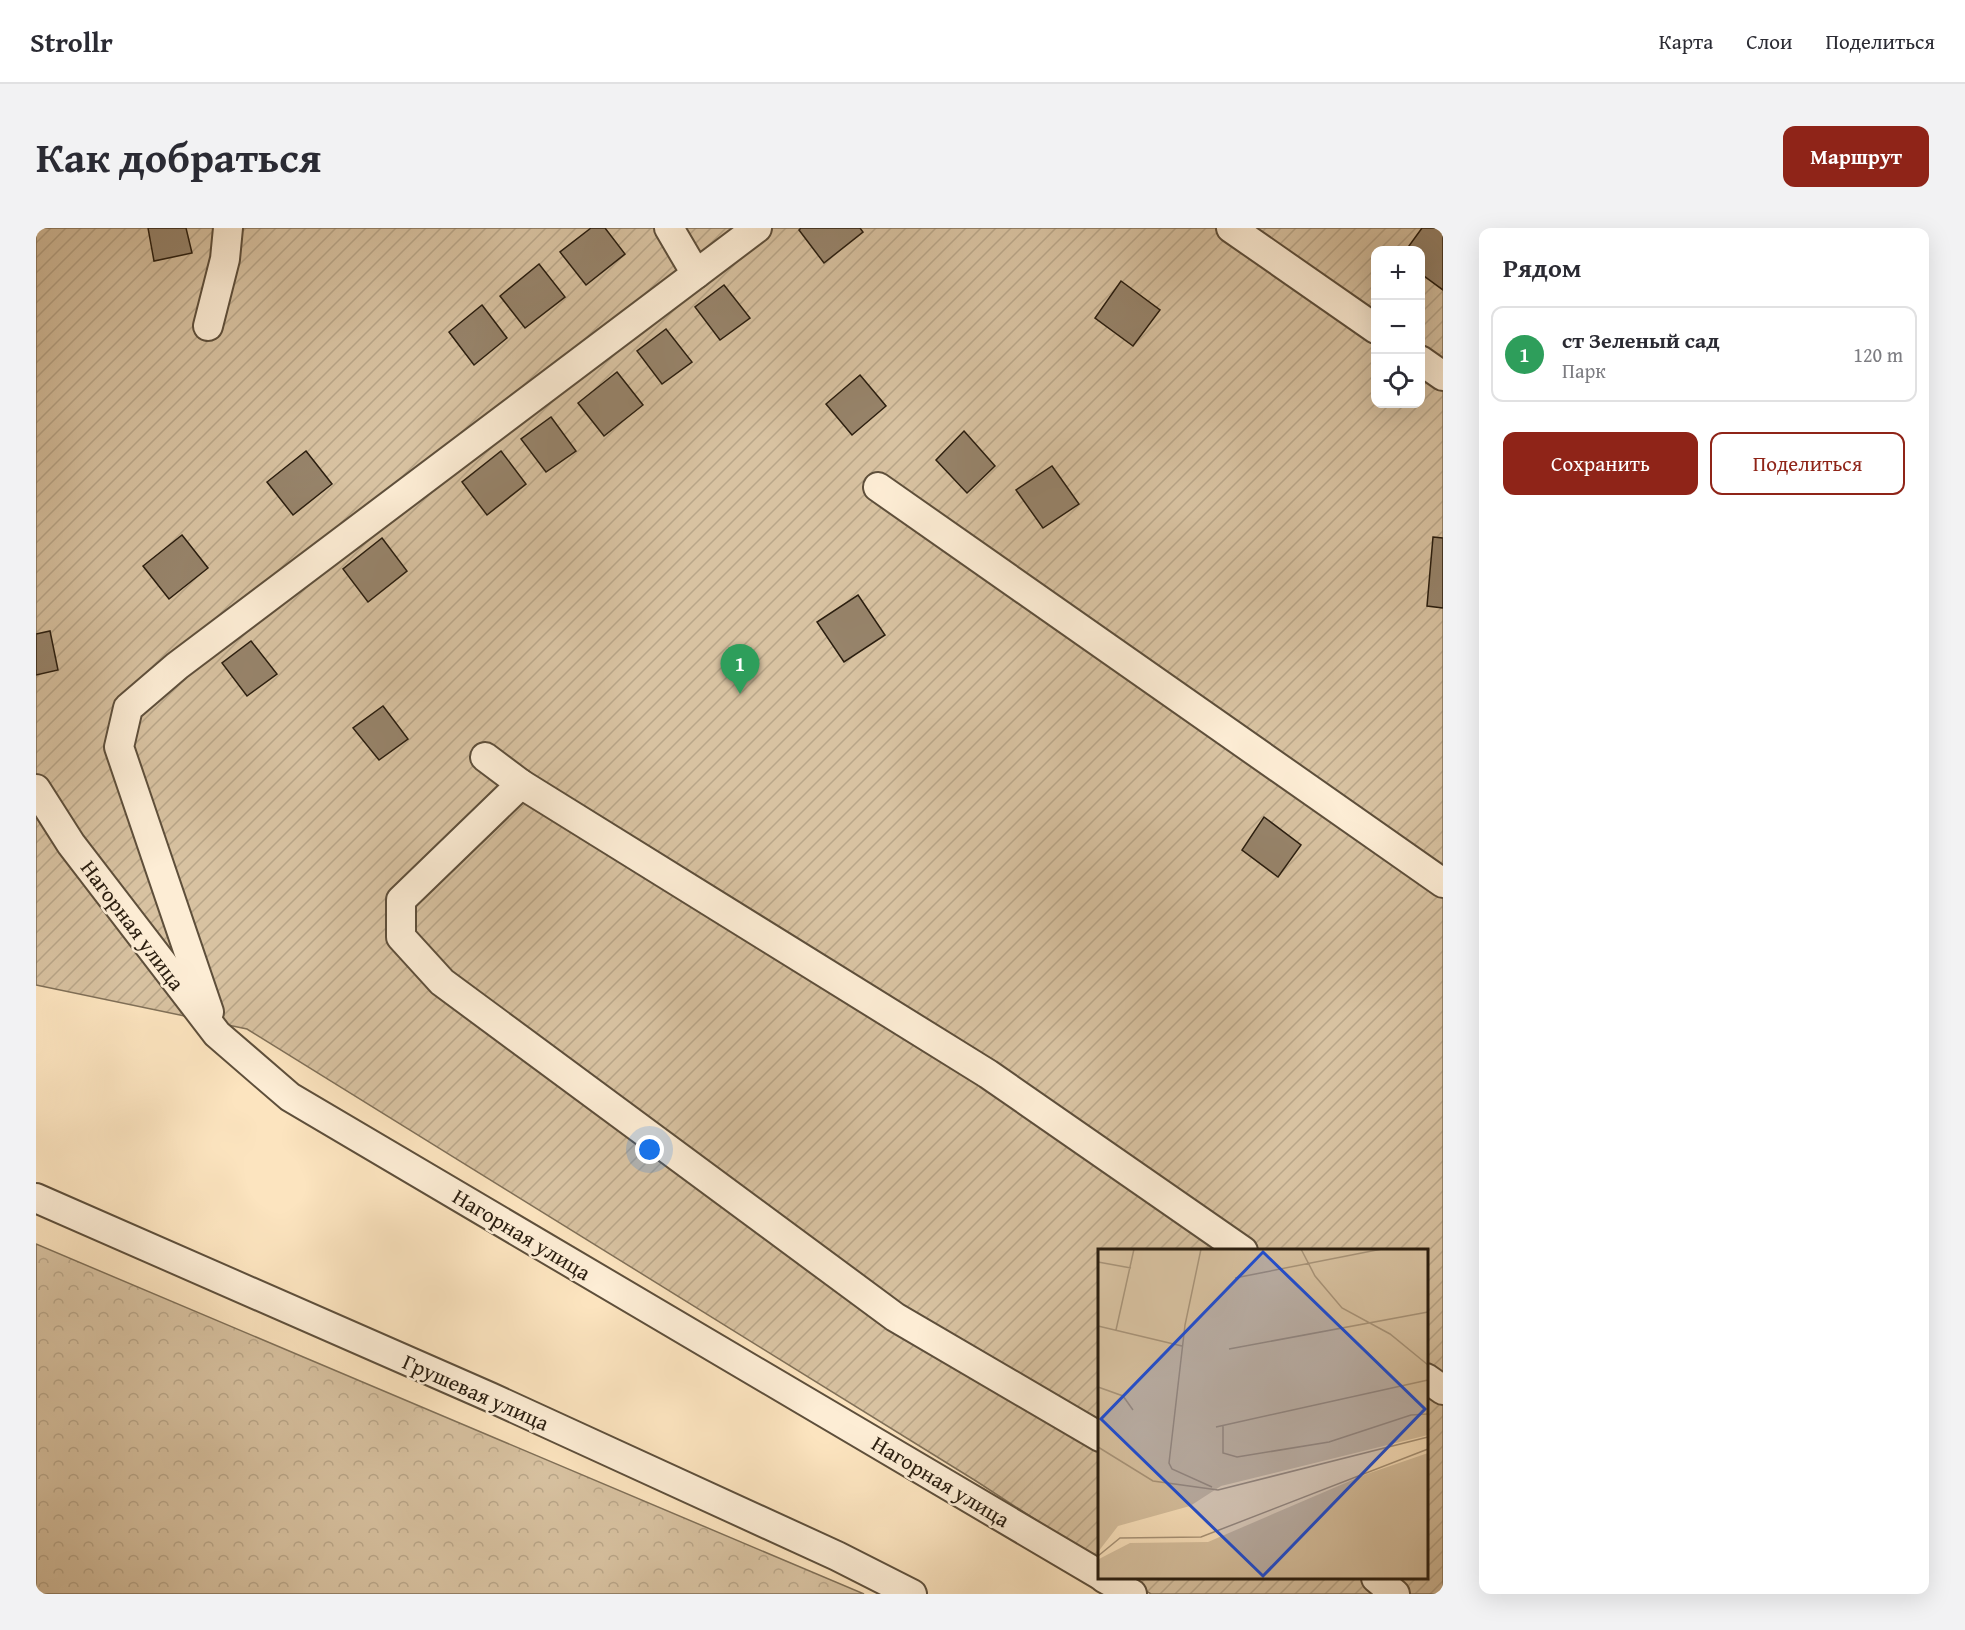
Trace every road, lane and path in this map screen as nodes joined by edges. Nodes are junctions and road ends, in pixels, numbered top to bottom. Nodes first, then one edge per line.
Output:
1 (228, 228) edge
2 (669, 228) edge
3 (757, 228) edge
4 (1231, 228) edge
5 (696, 274) junction
6 (208, 326) dead end
7 (1371, 326) edge
8 (1425, 363) edge
9 (1443, 376) edge
10 (878, 487) dead end
11 (484, 757) dead end
12 (521, 784) junction
13 (36, 789) edge
14 (1443, 883) edge
15 (217, 1034) junction
16 (36, 1198) edge
17 (1239, 1249) edge
18 (1428, 1379) edge
19 (1443, 1390) edge
20 (1098, 1436) edge
21 (1098, 1574) edge
22 (1106, 1579) edge
23 (1377, 1579) edge
24 (912, 1594) edge
25 (1132, 1594) edge
26 (1395, 1594) edge

1 - 6 street
2 - 5 street
3 - 5 street
4 - 7 street
5 - 15 street
8 - 9 street
10 - 14 street
11 - 12 street
12 - 17 street
12 - 20 street
13 - 15 street, Нагорная улица
15 - 21 street, Нагорная улица
16 - 24 street, Грушевая улица
18 - 19 street
22 - 25 street
23 - 26 street

